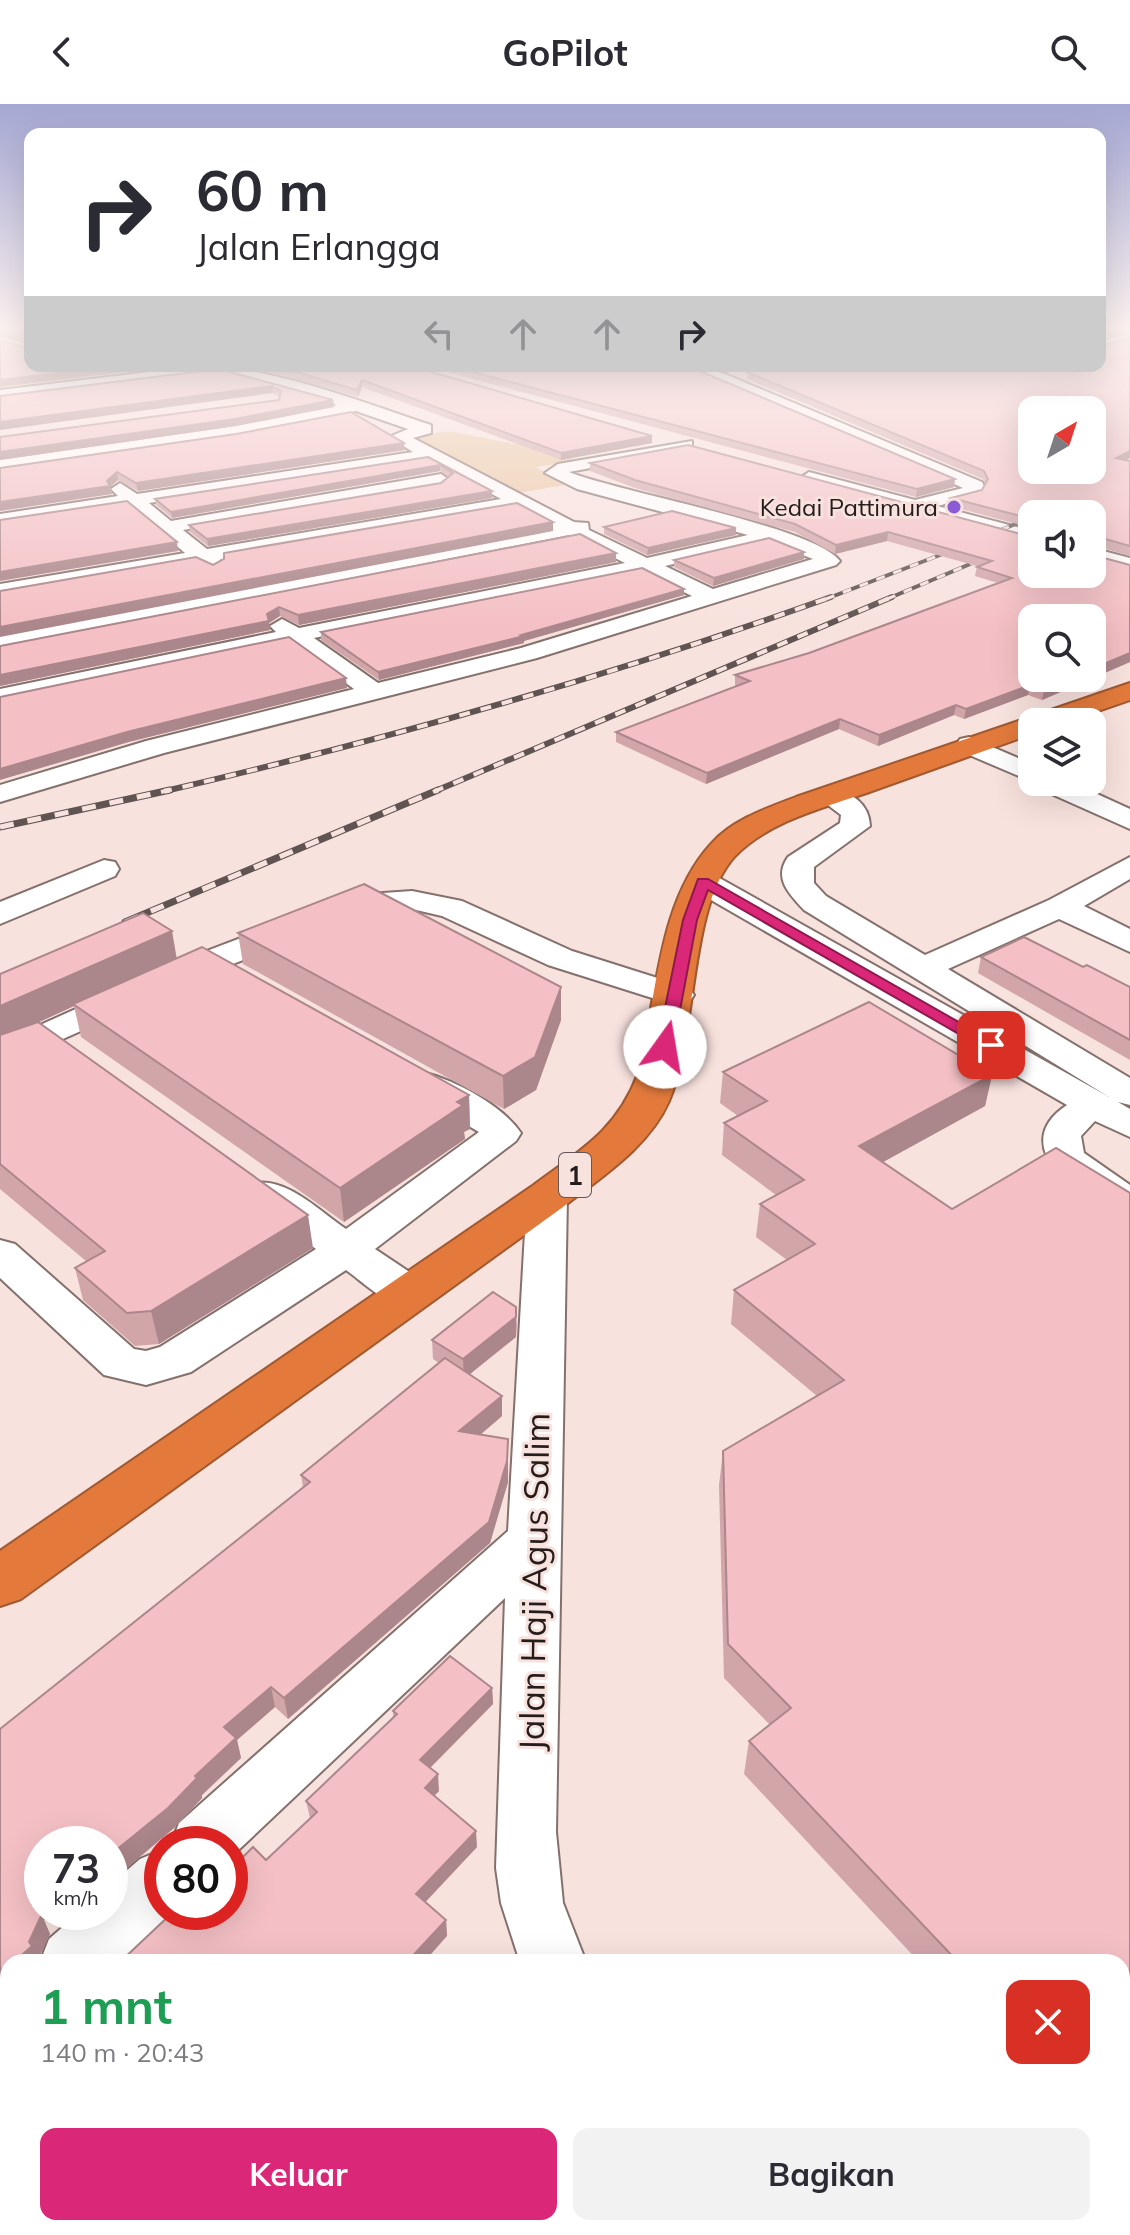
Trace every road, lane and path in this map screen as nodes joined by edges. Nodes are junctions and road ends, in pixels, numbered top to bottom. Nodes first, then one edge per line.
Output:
1 (419, 427) edge
2 (838, 427) edge
3 (263, 428) joint
4 (640, 433) edge
5 (284, 443) edge
6 (86, 454) junction
7 (430, 455) junction
8 (0, 466) edge
9 (132, 472) edge
10 (798, 475) edge
11 (103, 476) junction
12 (468, 476) junction
13 (571, 489) junction
14 (133, 499) junction
15 (515, 501) junction
16 (916, 506) junction
17 (680, 509) junction
18 (0, 520) edge
19 (126, 523) edge
20 (162, 523) junction
21 (577, 531) junction
22 (1018, 533) edge
23 (770, 536) junction
24 (196, 550) junction
25 (1106, 558) edge
26 (643, 564) junction
27 (1130, 565) edge
28 (0, 579) edge
29 (0, 591) edge
30 (248, 597) junction
31 (713, 598) junction
32 (36, 636) junction
33 (0, 640) edge
34 (300, 640) junction
35 (0, 647) edge
36 (94, 687) junction
37 (1130, 691) edge
38 (375, 693) junction
39 (0, 697) edge
40 (1080, 708) edge
41 (0, 715) edge
42 (1018, 729) edge
43 (969, 745) junction
44 (1018, 768) edge
45 (0, 794) edge
46 (830, 796) junction
47 (1078, 796) edge
48 (1130, 820) edge
49 (1130, 866) edge
50 (104, 869) dead end
51 (703, 882) junction
52 (1060, 907) junction
53 (3, 909) edge
54 (1130, 942) edge
55 (208, 962) junction
56 (926, 967) junction
57 (248, 985) edge
58 (677, 995) junction
59 (49, 1034) junction
60 (0, 1056) edge
61 (85, 1061) edge
62 (395, 1067) edge
63 (1130, 1094) edge
64 (1094, 1105) junction
65 (1130, 1125) edge
66 (231, 1168) edge
67 (547, 1197) junction
68 (1130, 1203) edge
69 (346, 1250) junction
70 (0, 1254) edge
71 (410, 1294) junction
72 (532, 1541) junction
73 (0, 1582) edge
74 (221, 1826) edge
75 (144, 1896) edge
76 (81, 1954) edge
77 (538, 1954) edge

1 - 7 street
2 - 16 street
3 - 5 street
3 - 6 street
4 - 13 street
6 - 8 street
6 - 11 street
7 - 12 street
7 - 14 street
9 - 11 street
10 - 16 street
11 - 14 street
12 - 15 street
12 - 20 street
13 - 15 street
13 - 15 street
13 - 17 street
14 - 18 street
14 - 20 street
15 - 21 street
15 - 24 street
16 - 22 street
17 - 21 street
17 - 23 street
19 - 20 street
20 - 24 street
21 - 26 street
21 - 30 street
23 - 26 street
23 - 31 street
24 - 28 street
24 - 29 street
24 - 30 street
25 - 27 street
26 - 31 street
26 - 34 street
30 - 32 street
30 - 34 street
31 - 38 street
32 - 33 street
32 - 35 street
34 - 36 street
34 - 38 street
36 - 39 street
36 - 41 street
37 - 40 highway
38 - 45 street
42 - 43 highway, 1
43 - 44 street
43 - 46 highway, 1
46 - 51 highway, 1
46 - 56 street
47 - 48 street
49 - 52 street
50 - 53 street
51 - 58 highway, 1
51 - 64 street
52 - 54 street
52 - 56 street
55 - 57 street
55 - 58 street
55 - 59 street
56 - 63 street
58 - 67 highway, 1
59 - 60 street
59 - 61 street
62 - 69 street
64 - 65 street
64 - 68 street
66 - 69 street
67 - 71 highway, 1
67 - 72 street, Jalan Haji Agus Salim
69 - 70 street
69 - 71 street
71 - 73 highway, 1
72 - 74 street
72 - 77 street, Jalan Haji Agus Salim
75 - 76 street

